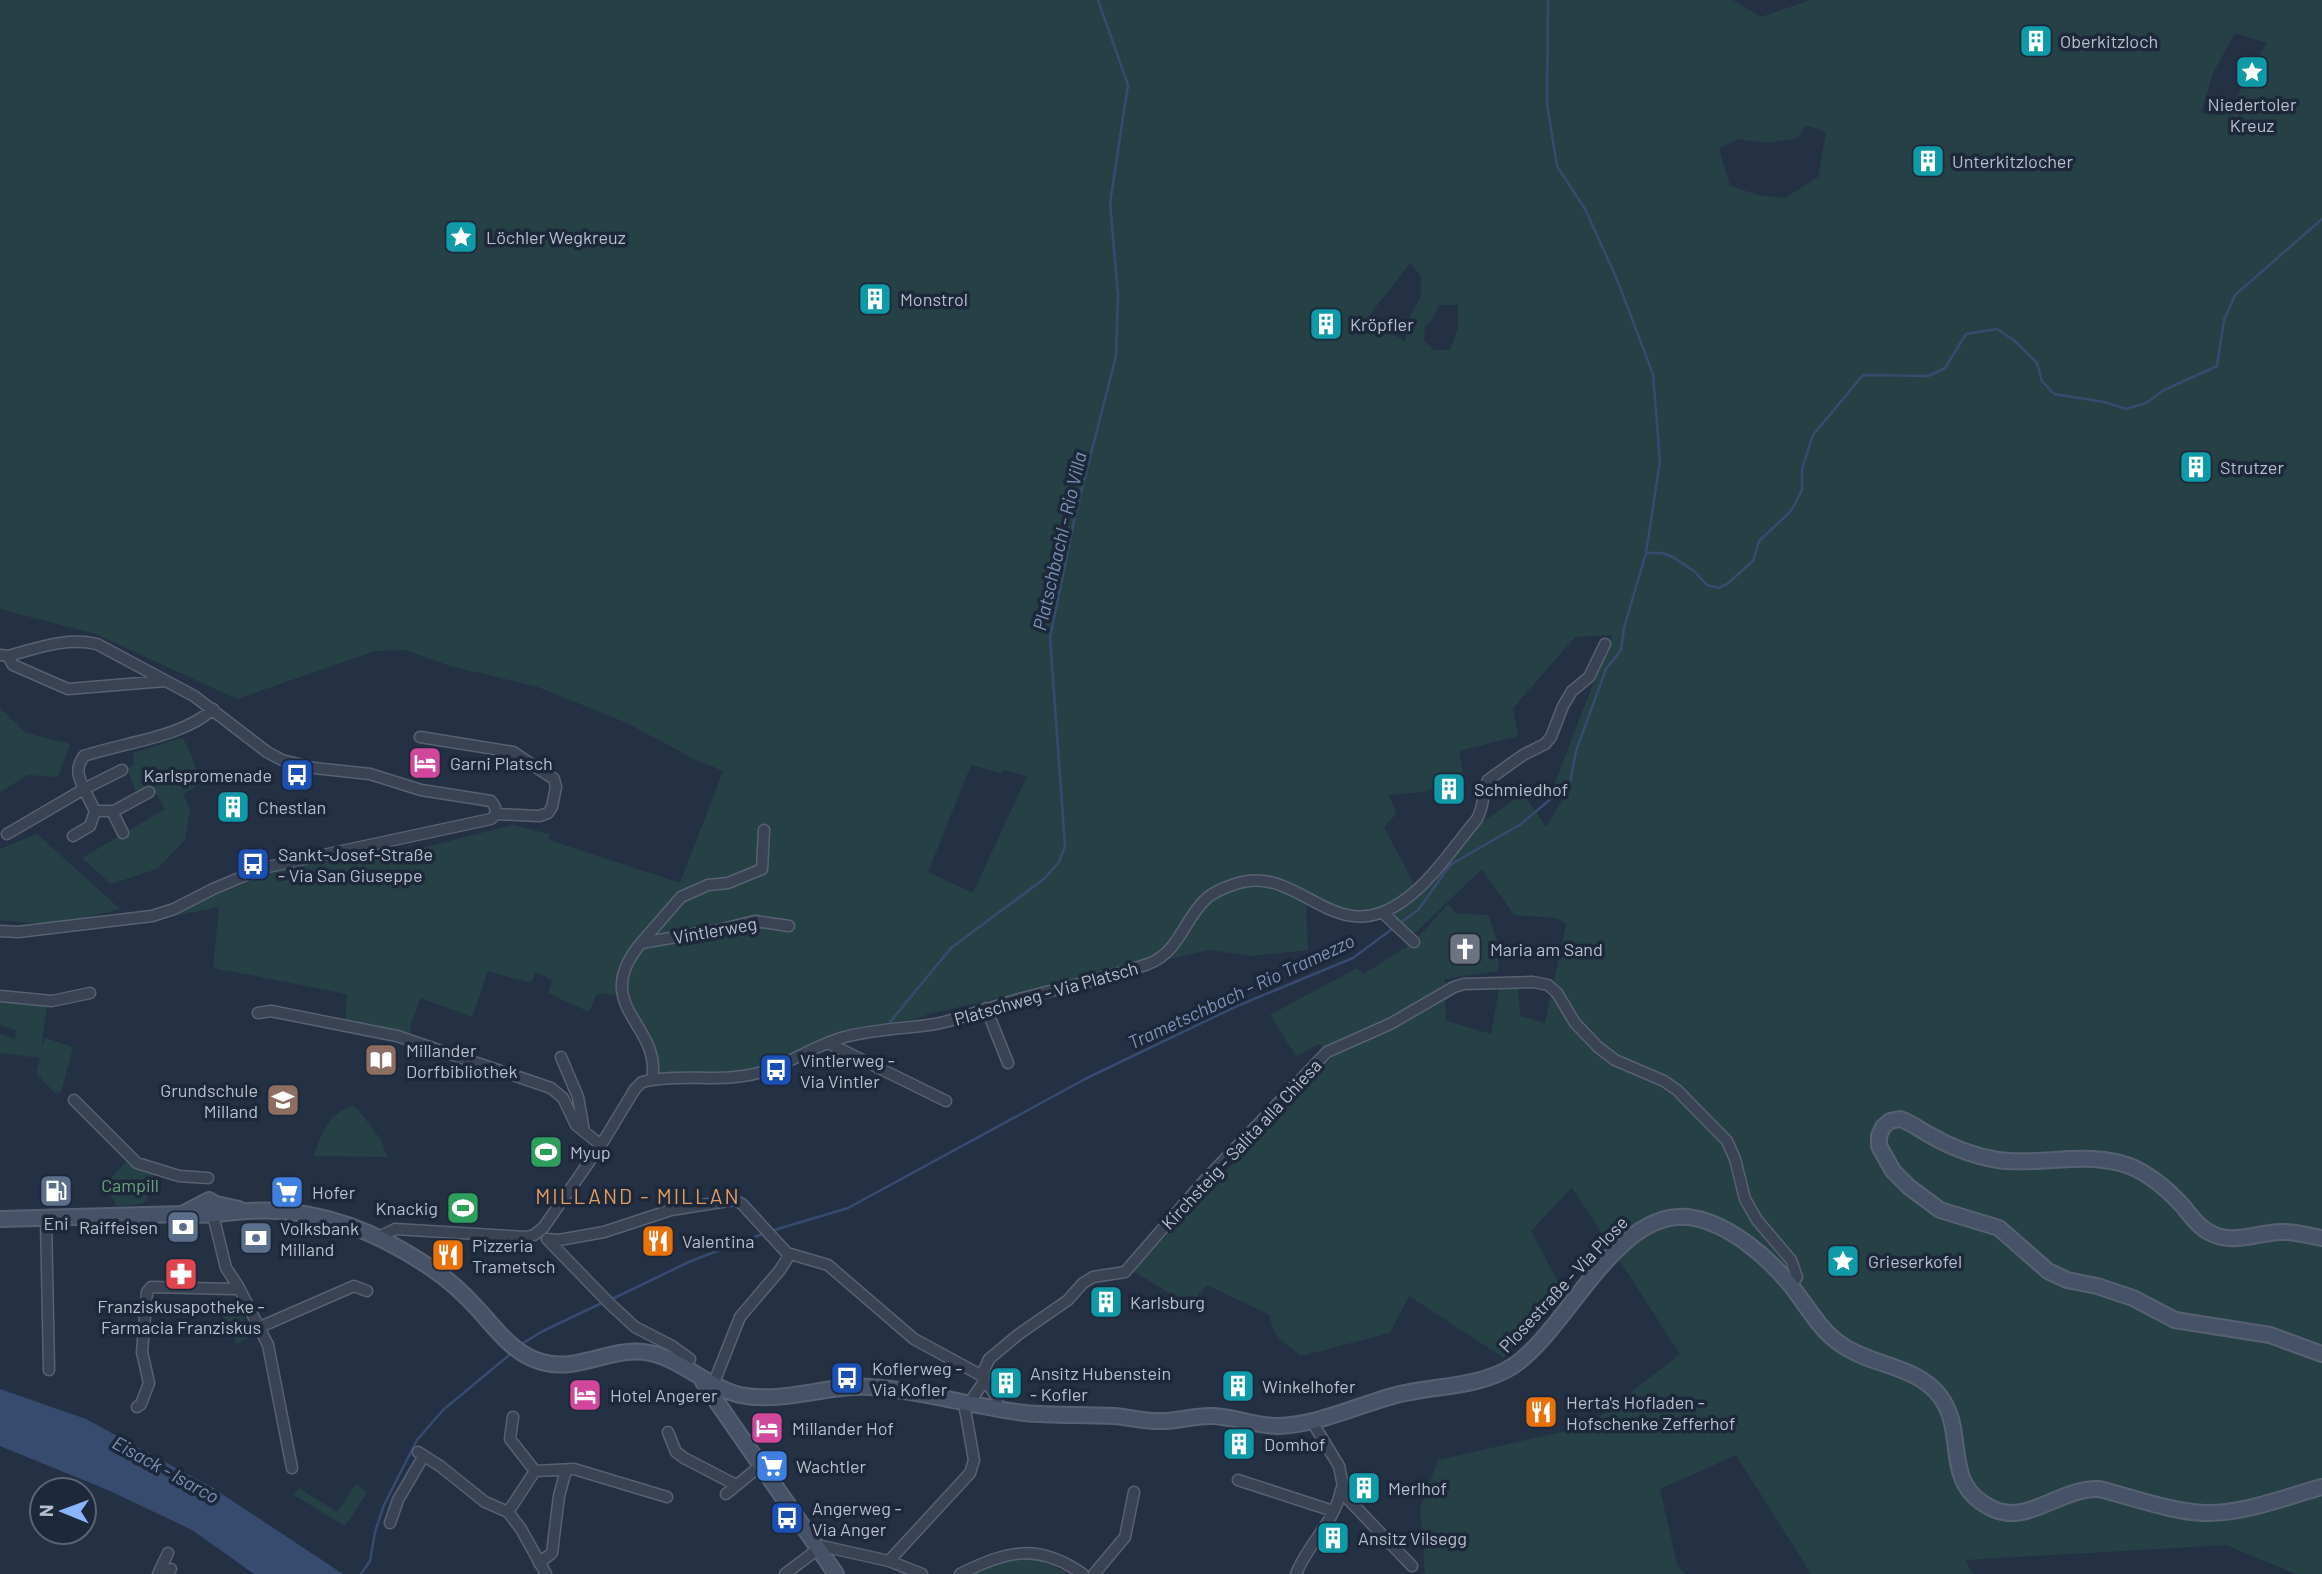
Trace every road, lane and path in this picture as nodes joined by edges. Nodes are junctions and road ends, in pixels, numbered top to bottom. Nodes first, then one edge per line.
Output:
1 (1605, 644) dead end
2 (4, 656) edge
3 (167, 681) junction
4 (212, 709) junction
5 (420, 737) dead end
6 (122, 770) dead end
7 (84, 789) junction
8 (149, 792) dead end
9 (95, 811) junction
10 (112, 811) junction
11 (496, 814) junction
12 (764, 830) dead end
13 (123, 833) dead end
14 (7, 834) dead end
15 (73, 836) dead end
16 (1386, 915) junction
17 (789, 926) dead end
18 (0, 931) edge
19 (1410, 939) dead end
20 (641, 943) junction
21 (90, 993) dead end
22 (0, 996) edge
23 (986, 1008) junction
24 (258, 1013) dead end
25 (828, 1043) junction
26 (561, 1057) dead end
27 (1008, 1063) dead end
28 (652, 1080) junction
29 (74, 1100) dead end
30 (946, 1101) dead end
31 (584, 1131) junction
32 (601, 1144) junction
33 (208, 1178) dead end
34 (210, 1211) junction
35 (238, 1212) junction
36 (46, 1217) junction
37 (0, 1219) edge
38 (219, 1232) junction
39 (542, 1236) junction
40 (379, 1237) junction
41 (2322, 1238) edge
42 (790, 1254) junction
43 (1791, 1285) junction
44 (238, 1286) junction
45 (367, 1291) dead end
46 (260, 1327) junction
47 (2322, 1354) edge
48 (690, 1359) dead end
49 (50, 1370) dead end
50 (700, 1378) junction
51 (983, 1380) junction
52 (713, 1385) junction
53 (740, 1395) junction
54 (998, 1399) dead end
55 (969, 1403) junction
56 (136, 1407) dead end
57 (724, 1413) junction
58 (513, 1417) dead end
59 (1311, 1420) junction
60 (668, 1432) dead end
61 (760, 1466) junction
62 (292, 1468) dead end
63 (566, 1469) junction
64 (535, 1471) junction
65 (1238, 1480) dead end
66 (736, 1485) junction
67 (1342, 1486) junction
68 (2322, 1487) edge
69 (1134, 1492) dead end
70 (726, 1494) dead end
71 (667, 1497) dead end
72 (1333, 1511) junction
73 (508, 1512) junction
74 (390, 1523) dead end
75 (817, 1549) junction
76 (168, 1553) dead end
77 (889, 1561) junction
78 (539, 1563) junction
79 (1412, 1566) dead end
80 (158, 1574) edge
81 (546, 1574) edge
82 (785, 1574) edge
83 (836, 1574) edge
84 (922, 1574) edge
85 (960, 1574) edge
86 (1083, 1574) edge
87 (1094, 1574) edge
88 (1296, 1574) edge

1 - 16 street
2 - 3 street
2 - 3 street
3 - 4 street
4 - 7 street
4 - 11 street
5 - 11 street
6 - 7 street
7 - 9 street
7 - 14 street
8 - 10 street
9 - 10 street
9 - 15 street
10 - 13 street
11 - 18 street
12 - 20 street, Vintlerweg
16 - 19 street
16 - 23 street, Platschweg - Via Platsch
17 - 20 street, Vintlerweg
20 - 28 street, Vintlerweg
21 - 22 street
23 - 25 street, Platschweg - Via Platsch
23 - 27 street
24 - 31 street
25 - 28 street, Platschweg - Via Platsch
25 - 30 street
26 - 31 street
28 - 32 street
29 - 33 street
31 - 32 street
32 - 39 street
34 - 35 street, Plosestraße - Via Plose
34 - 36 street, Plosestraße - Via Plose
34 - 38 street
35 - 38 street
35 - 40 street, Plosestraße - Via Plose
36 - 37 street, Plosestraße - Via Plose
36 - 49 street
38 - 44 street
39 - 40 street
39 - 42 street
39 - 48 street
40 - 50 street, Plosestraße - Via Plose
41 - 47 street
42 - 51 street
42 - 52 street
43 - 51 street, Kirchsteig - Salita alla Chiesa
43 - 59 street, Plosestraße - Via Plose
43 - 68 street, Plosestraße - Via Plose
44 - 46 street
44 - 56 street
45 - 46 street
46 - 62 street
50 - 52 street, Plosestraße - Via Plose
50 - 57 street
51 - 54 street
51 - 55 street, Kirchsteig - Salita alla Chiesa
52 - 53 street, Plosestraße - Via Plose
53 - 55 street, Plosestraße - Via Plose
53 - 57 street
55 - 59 street, Plosestraße - Via Plose
55 - 77 street
57 - 61 street
58 - 64 street
59 - 67 street
60 - 66 street
61 - 66 street
61 - 75 street
63 - 64 street
63 - 71 street
63 - 78 street
64 - 73 street
65 - 72 street
66 - 70 street
67 - 72 street
67 - 79 street
69 - 87 street
72 - 88 street
73 - 74 street
73 - 78 street
75 - 77 street
75 - 82 street
75 - 83 street
76 - 80 street
77 - 84 street
78 - 81 street
85 - 86 street

